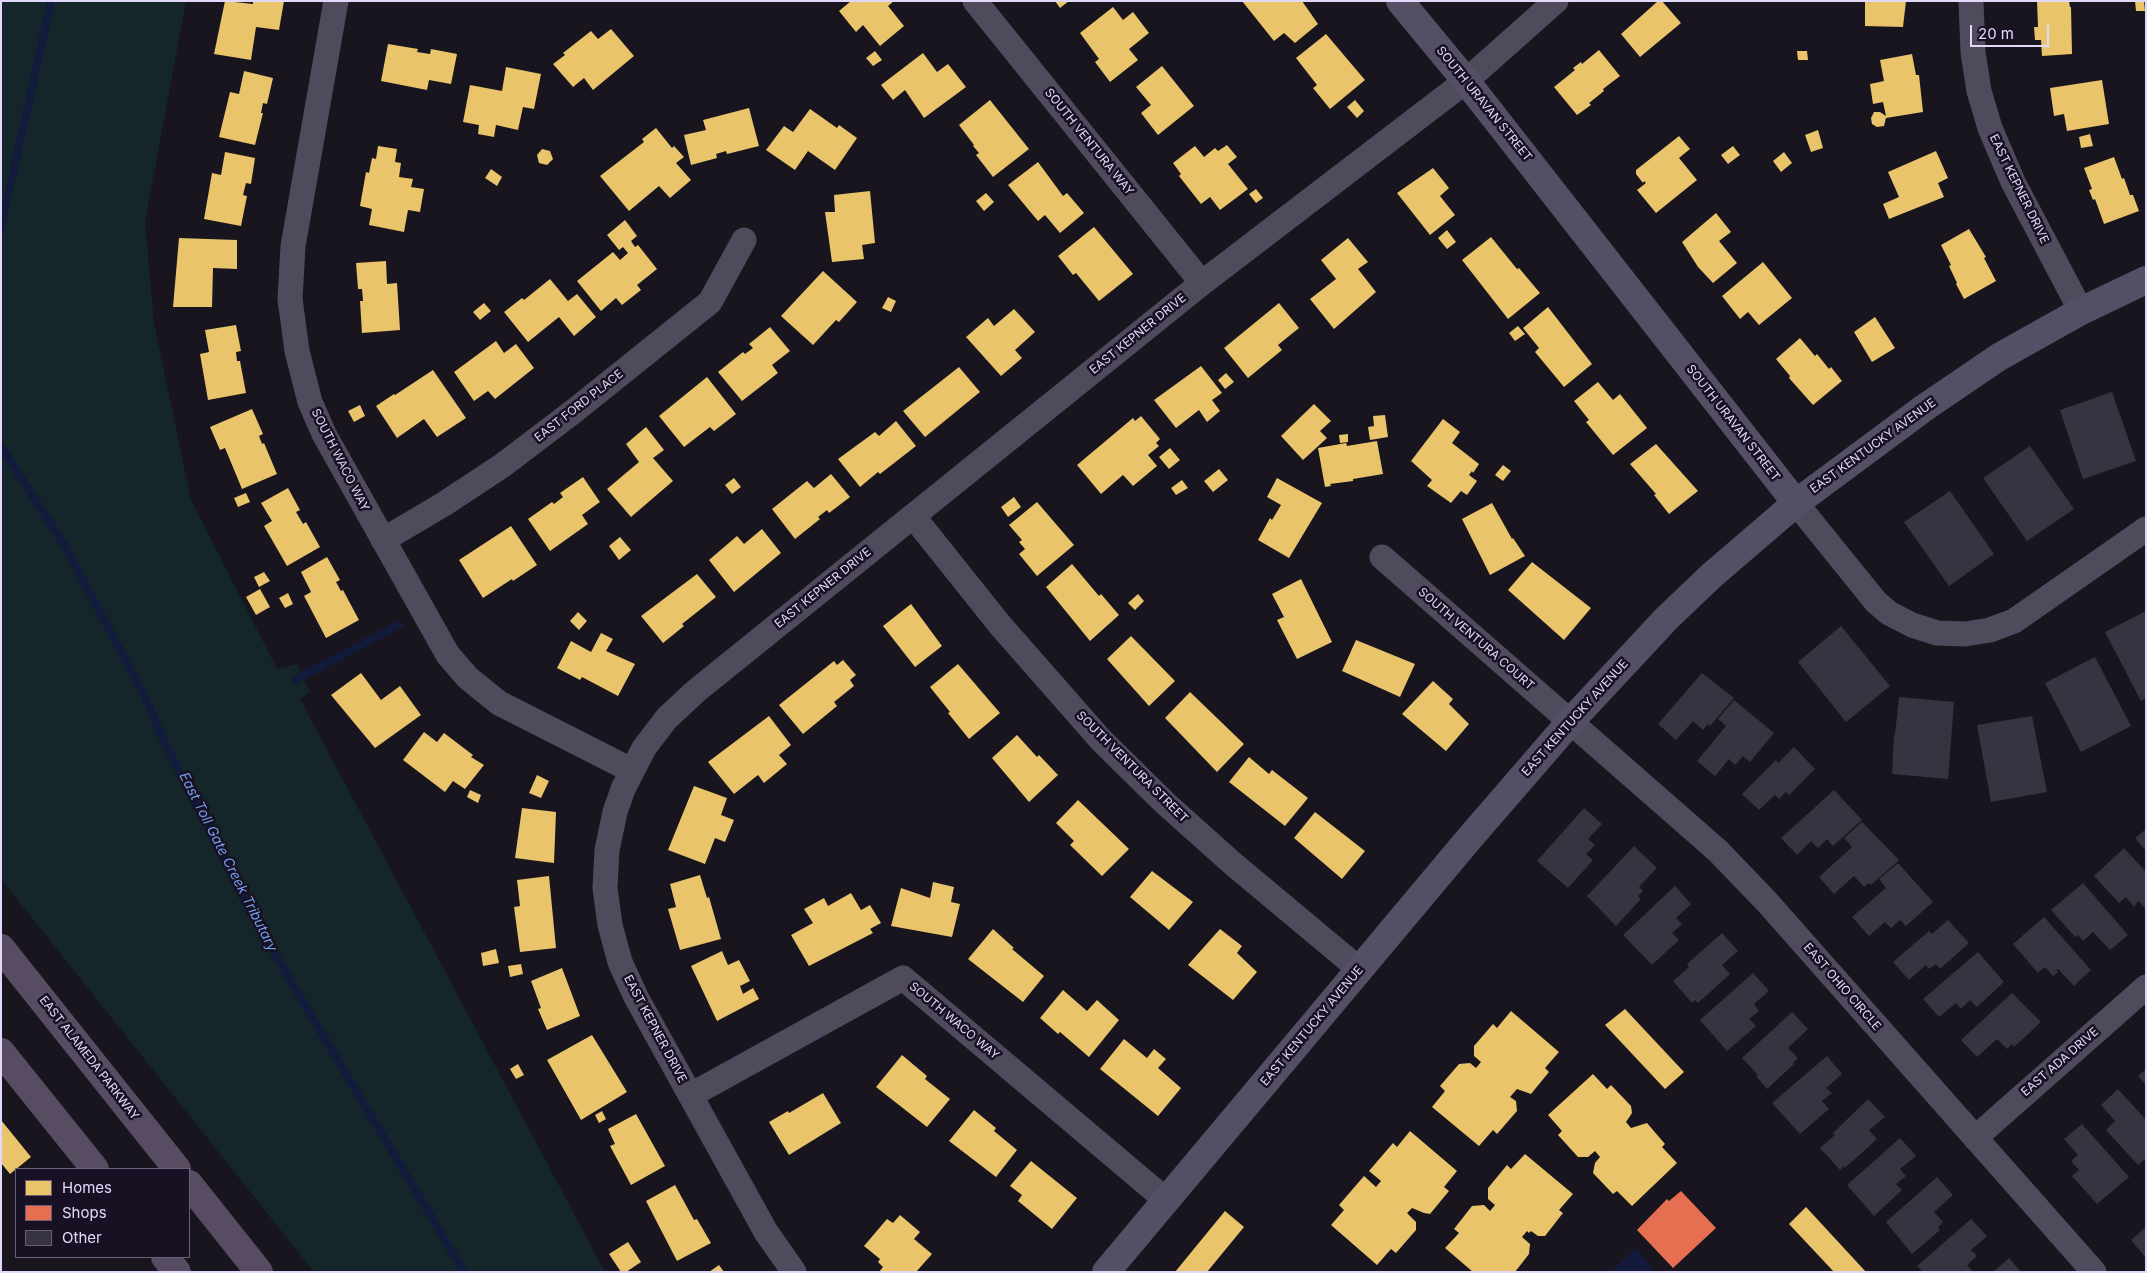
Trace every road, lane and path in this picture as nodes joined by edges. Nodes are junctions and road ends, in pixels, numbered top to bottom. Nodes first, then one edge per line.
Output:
1 (336, 1) edge
2 (975, 1) edge
3 (1400, 1) edge
4 (1556, 1) edge
5 (1971, 1) edge
6 (1466, 81) junction
7 (744, 240) dead end
8 (2146, 280) edge
9 (1202, 283) junction
10 (2081, 311) junction
11 (1796, 503) junction
12 (912, 516) junction
13 (2146, 529) edge
14 (382, 540) junction
15 (1382, 557) dead end
16 (1570, 722) junction
17 (631, 770) junction
18 (1, 948) edge
19 (1359, 969) junction
20 (2146, 986) edge
21 (1, 1052) edge
22 (691, 1095) junction
23 (1975, 1138) junction
24 (94, 1168) edge
25 (176, 1168) edge
26 (190, 1185) edge
27 (1167, 1201) junction
28 (165, 1258) edge
29 (176, 1272) edge
30 (259, 1272) edge
31 (794, 1272) edge
32 (1106, 1272) edge
33 (2094, 1272) edge

1 - 14 street, SOUTH WACO WAY
2 - 9 street, SOUTH VENTURA WAY
3 - 6 street, SOUTH URAVAN STREET
4 - 6 street, EAST KEPNER DRIVE
5 - 10 street, EAST KEPNER DRIVE
6 - 9 street, EAST KEPNER DRIVE
6 - 11 street, SOUTH URAVAN STREET
7 - 14 street, EAST FORD PLACE
8 - 10 street, EAST KENTUCKY AVENUE
9 - 12 street, EAST KEPNER DRIVE
10 - 11 street, EAST KENTUCKY AVENUE
11 - 13 street, SOUTH URAVAN STREET
11 - 16 street, EAST KENTUCKY AVENUE
12 - 17 street, EAST KEPNER DRIVE
12 - 19 street, SOUTH VENTURA STREET
14 - 17 street, SOUTH WACO WAY
15 - 16 street, SOUTH VENTURA COURT
16 - 19 street, EAST KENTUCKY AVENUE
16 - 23 street, EAST OHIO CIRCLE
17 - 22 street, EAST KEPNER DRIVE
18 - 25 main road, EAST ALAMEDA PARKWAY
19 - 27 street, EAST KENTUCKY AVENUE
20 - 23 street, EAST ADA DRIVE
21 - 24 main road
22 - 27 street, SOUTH WACO WAY
22 - 31 street, EAST KEPNER DRIVE
23 - 33 street, EAST OHIO CIRCLE
26 - 30 main road
27 - 32 street, EAST KENTUCKY AVENUE
28 - 29 main road

